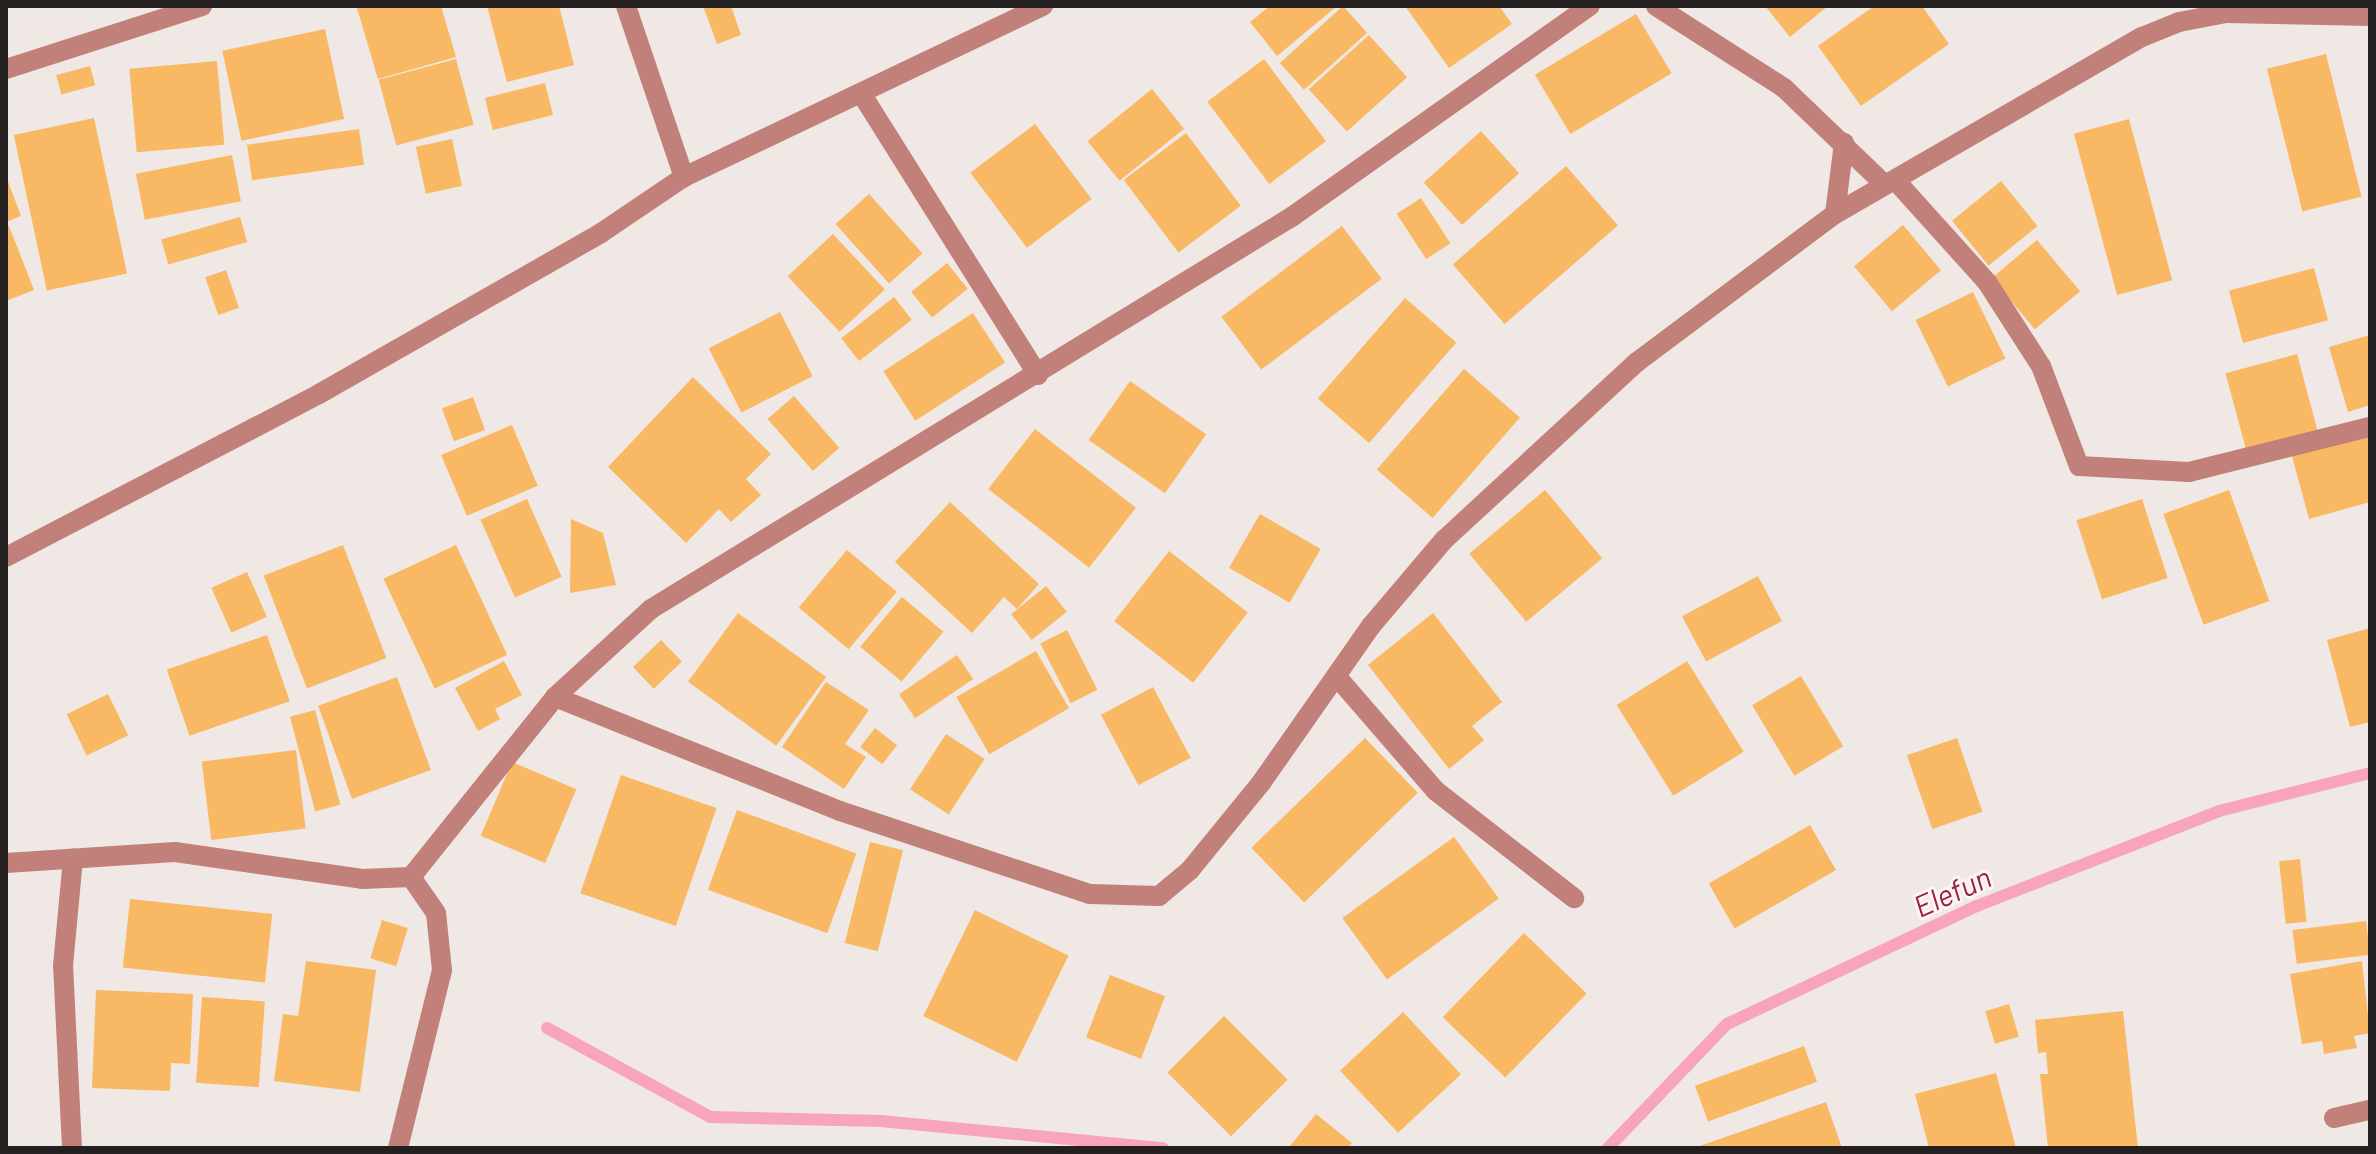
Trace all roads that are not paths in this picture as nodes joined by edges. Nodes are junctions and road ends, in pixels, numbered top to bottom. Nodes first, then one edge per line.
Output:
1 (202, 6) edge
2 (626, 6) edge
3 (1043, 6) edge
4 (1590, 6) edge
5 (1656, 6) edge
6 (2370, 16) edge
7 (6, 69) edge
8 (861, 93) junction
9 (1844, 143) junction
10 (684, 177) junction
11 (1889, 182) junction
12 (1835, 214) junction
13 (1038, 375) junction
14 (2370, 427) edge
15 (6, 557) edge
16 (1338, 678) junction
17 (555, 697) junction
18 (73, 858) junction
19 (6, 863) edge
20 (411, 877) junction
21 (1574, 898) dead end
22 (2370, 1110) edge
23 (2334, 1118) dead end
24 (72, 1148) edge
25 (398, 1148) edge

1 - 7 street
2 - 10 street
3 - 8 street
4 - 13 street
5 - 9 street
6 - 11 street
8 - 10 street
8 - 13 street
9 - 11 street
9 - 12 street
10 - 15 street
11 - 12 street
11 - 14 street
12 - 16 street
13 - 17 street
16 - 17 street
16 - 21 street
17 - 20 street
18 - 19 street
18 - 20 street
18 - 24 street
20 - 25 street
22 - 23 street

